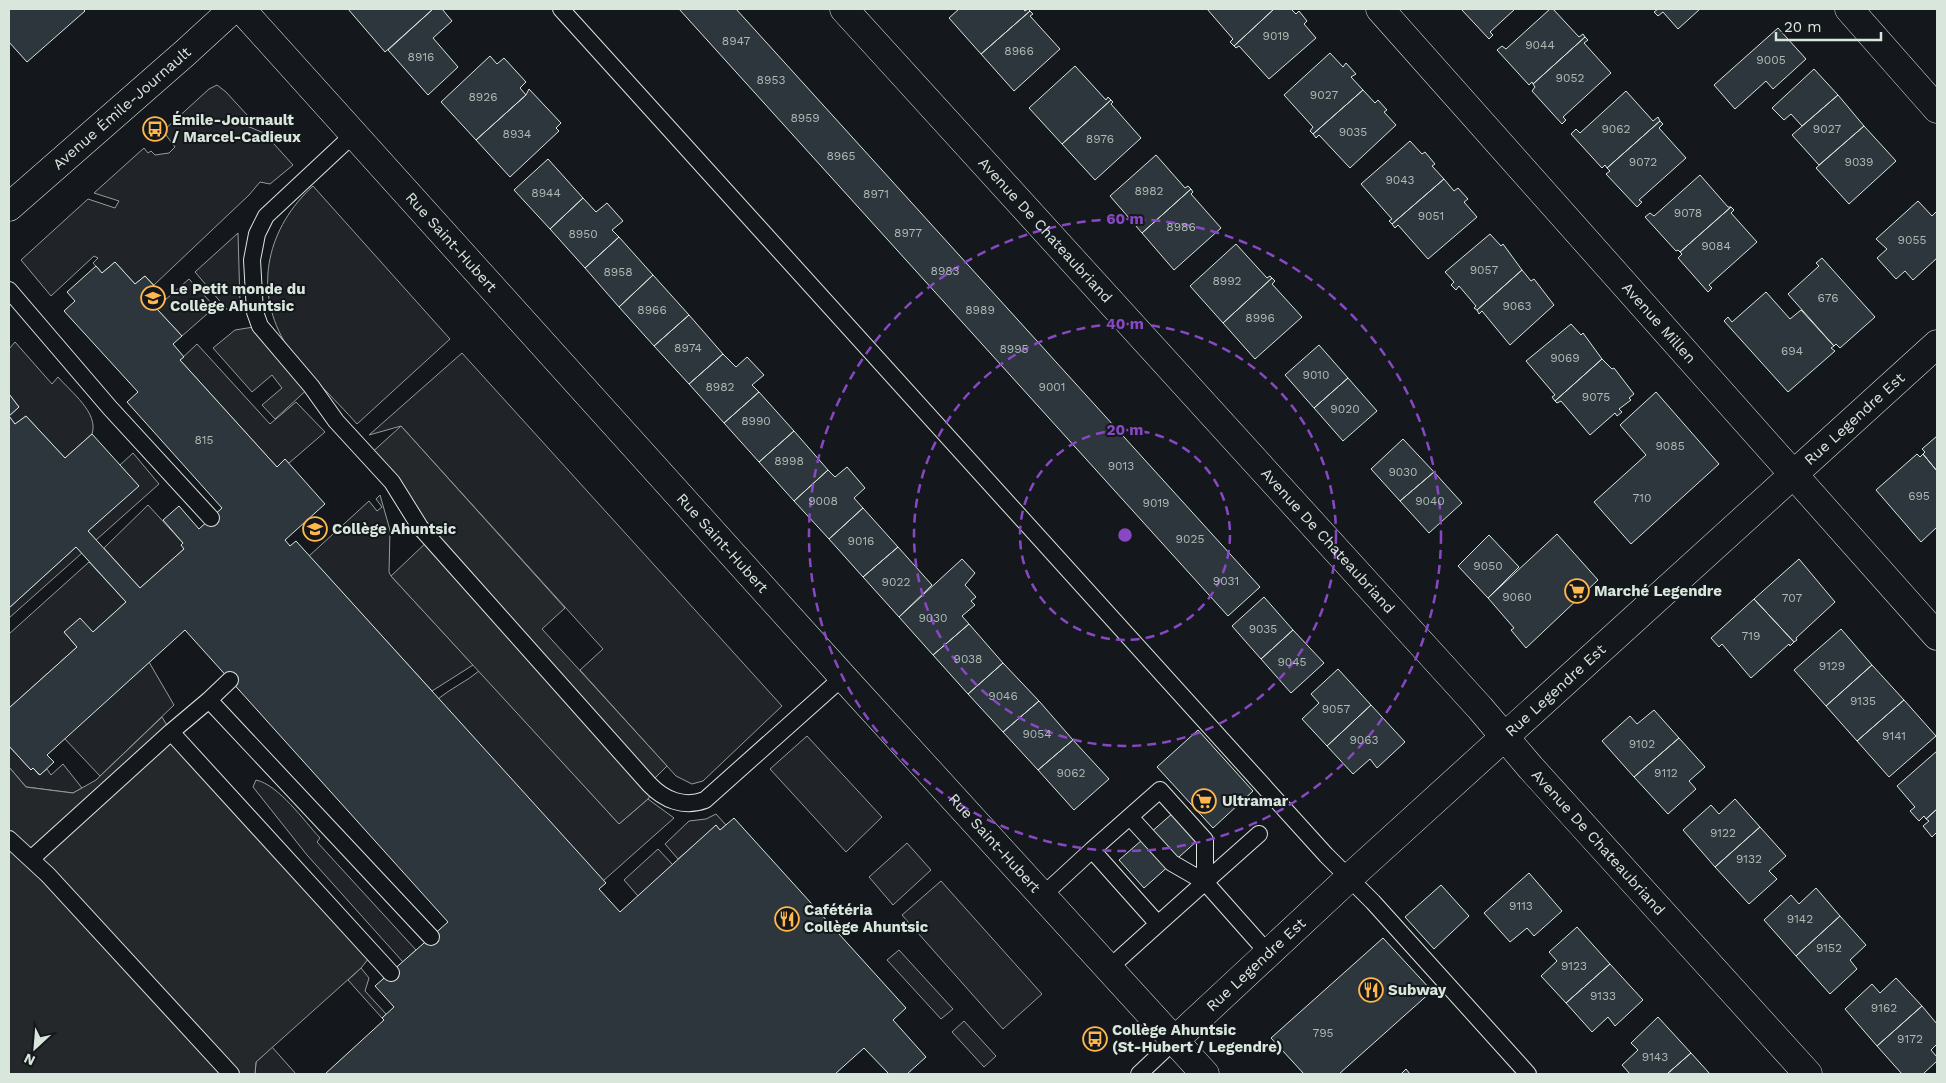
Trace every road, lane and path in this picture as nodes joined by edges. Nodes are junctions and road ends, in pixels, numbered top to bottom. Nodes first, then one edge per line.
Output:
1 (233, 9) edge
2 (241, 9) edge
3 (561, 9) edge
4 (844, 9) edge
5 (1380, 9) edge
6 (1849, 9) edge
7 (1933, 96) edge
8 (355, 133) junction
9 (9, 207) edge
10 (9, 290) edge
11 (1937, 344) edge
12 (1795, 475) junction
13 (211, 518) dead end
14 (1937, 636) edge
15 (843, 677) junction
16 (230, 680) dead end
17 (209, 700) junction
18 (171, 732) junction
19 (1505, 737) junction
20 (1130, 817) junction
21 (1259, 834) dead end
22 (9, 839) edge
23 (1092, 850) junction
24 (31, 859) junction
25 (1349, 878) junction
26 (1205, 882) junction
27 (1042, 896) junction
28 (1158, 924) junction
29 (431, 937) dead end
30 (1268, 953) junction
31 (1108, 969) junction
32 (391, 973) dead end
33 (1174, 1041) junction
34 (231, 1074) edge
35 (1139, 1074) edge
36 (1205, 1074) edge
37 (1528, 1074) edge
38 (1808, 1074) edge

1 - 9 street, Avenue Émile-Journault
2 - 8 street, Rue Saint-Hubert
3 - 25 lane
4 - 19 street, Avenue De Chateaubriand
5 - 12 street, Avenue Millen
6 - 7 street
8 - 15 street, Rue Saint-Hubert
8 - 15 lane
10 - 13 lane
11 - 12 street, Rue Legendre Est
12 - 14 street, Avenue Millen
12 - 19 street, Rue Legendre Est
15 - 27 street, Rue Saint-Hubert
16 - 17 lane
17 - 18 lane
17 - 29 lane
18 - 24 lane
18 - 32 lane
19 - 25 street, Rue Legendre Est
19 - 38 street, Avenue De Chateaubriand
20 - 23 lane
20 - 26 lane
20 - 26 lane
21 - 26 lane
22 - 24 lane
23 - 27 lane
23 - 28 lane
24 - 34 lane
25 - 30 street, Rue Legendre Est
25 - 37 lane
26 - 28 lane
26 - 30 lane
27 - 31 street, Rue Saint-Hubert
28 - 31 lane
30 - 33 street, Rue Legendre Est
31 - 33 street, Rue Saint-Hubert
33 - 35 lane
33 - 36 street, Rue Saint-Hubert

